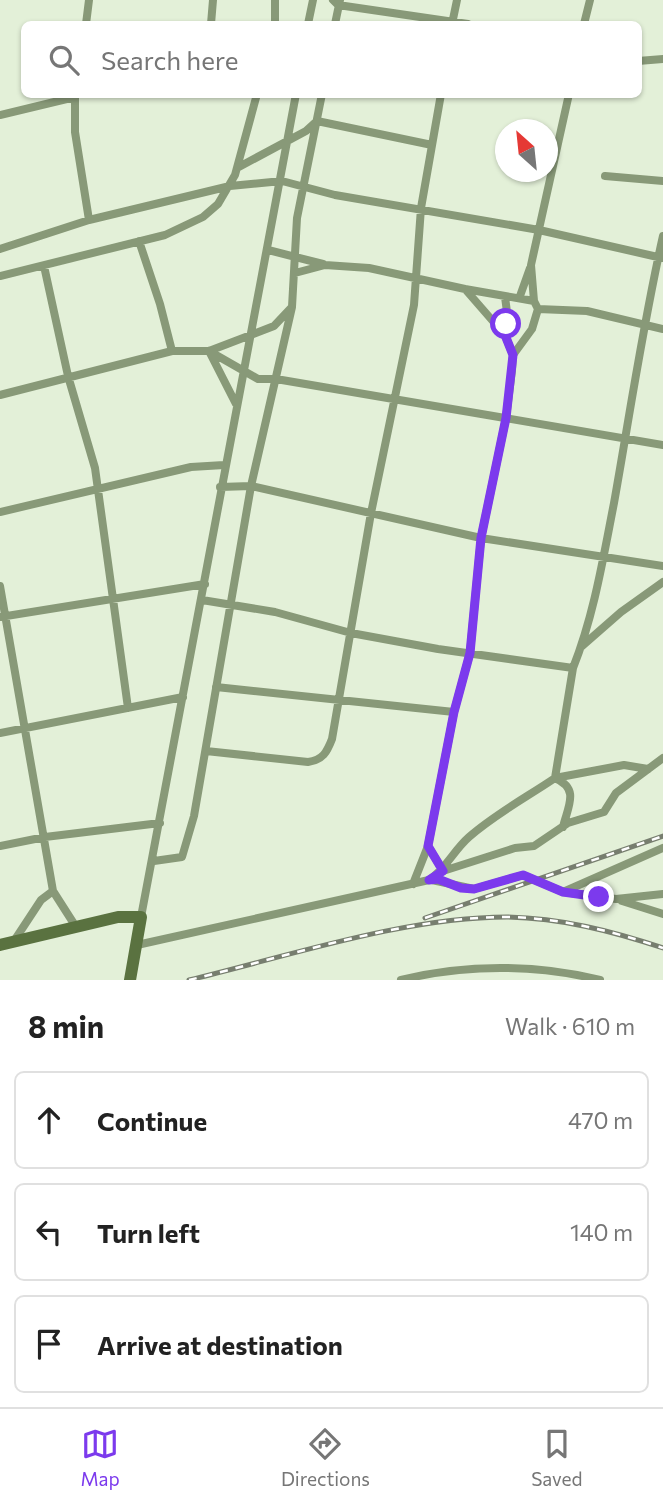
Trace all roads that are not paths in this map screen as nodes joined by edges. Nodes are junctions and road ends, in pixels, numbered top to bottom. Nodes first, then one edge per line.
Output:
1 (89, 0) edge
2 (213, 0) edge
3 (275, 0) edge
4 (313, 0) edge
5 (457, 0) edge
6 (590, 0) edge
7 (337, 2) edge
8 (86, 21) edge
9 (211, 21) edge
10 (275, 21) edge
11 (310, 21) edge
12 (335, 21) edge
13 (441, 21) edge
14 (452, 21) edge
15 (585, 21) edge
16 (663, 59) edge
17 (642, 61) edge
18 (65, 98) edge
19 (77, 98) edge
20 (256, 98) edge
21 (295, 98) edge
22 (321, 98) edge
23 (440, 98) edge
24 (568, 98) edge
25 (0, 115) edge
26 (317, 121) junction
27 (289, 140) junction
28 (432, 145) junction
29 (237, 168) junction
30 (605, 176) dead end
31 (282, 181) junction
32 (663, 181) edge
33 (230, 186) junction
34 (303, 188) junction
35 (421, 208) junction
36 (89, 220) junction
37 (539, 230) junction
38 (663, 236) edge
39 (139, 242) junction
40 (0, 249) edge
41 (268, 250) junction
42 (295, 256) junction
43 (661, 258) edge
44 (325, 265) junction
45 (531, 265) junction
46 (44, 266) junction
47 (295, 273) junction
48 (0, 276) edge
49 (414, 277) junction
50 (466, 289) junction
51 (520, 296) junction
52 (505, 297) junction
53 (536, 305) junction
54 (292, 307) junction
55 (642, 324) junction
56 (663, 330) edge
57 (250, 335) junction
58 (505, 335) junction
59 (172, 351) junction
60 (209, 351) junction
61 (513, 355) junction
62 (243, 371) junction
63 (68, 376) junction
64 (276, 379) junction
65 (0, 395) edge
66 (394, 399) junction
67 (236, 404) junction
68 (506, 418) junction
69 (625, 438) junction
70 (663, 445) edge
71 (224, 465) junction
72 (220, 486) junction
73 (251, 486) junction
74 (98, 488) junction
75 (0, 512) edge
76 (371, 513) junction
77 (481, 538) junction
78 (604, 557) junction
79 (663, 566) edge
80 (663, 582) edge
81 (205, 584) junction
82 (0, 586) edge
83 (113, 597) junction
84 (202, 600) junction
85 (230, 605) junction
86 (3, 617) edge
87 (352, 633) junction
88 (582, 647) junction
89 (470, 653) junction
90 (573, 668) junction
91 (216, 687) junction
92 (183, 697) junction
93 (340, 702) junction
94 (128, 708) junction
95 (454, 712) junction
96 (27, 727) junction
97 (0, 733) edge
98 (205, 751) junction
99 (663, 758) edge
100 (648, 769) junction
101 (555, 778) junction
102 (160, 823) junction
103 (563, 827) junction
104 (45, 837) junction
105 (0, 846) edge
106 (428, 846) junction
107 (663, 848) edge
108 (153, 862) junction
109 (443, 871) junction
110 (429, 880) junction
111 (413, 884) junction
112 (53, 891) junction
113 (563, 892) junction
114 (663, 894) edge
115 (616, 899) junction
116 (663, 914) edge
117 (141, 917) junction
118 (76, 927) junction
119 (7, 944) edge
120 (137, 945) junction
121 (130, 980) edge
122 (401, 980) edge
123 (600, 980) edge

1 - 8 street
2 - 9 street
3 - 10 street
4 - 11 street
5 - 14 street
6 - 15 street
7 - 12 street
7 - 13 street
16 - 17 street
18 - 25 street
19 - 36 street
20 - 29 street
21 - 27 street
22 - 26 street
23 - 28 street
24 - 37 street
26 - 27 street
26 - 28 street
26 - 34 street
27 - 29 street
27 - 31 street
28 - 35 street
29 - 33 street
30 - 32 street
31 - 33 street
31 - 34 street
31 - 41 street
33 - 36 street
33 - 39 street
34 - 35 street
34 - 42 street
35 - 37 street
35 - 49 street
36 - 40 street
37 - 43 street
37 - 45 street
38 - 43 street
39 - 46 street
39 - 59 street
41 - 42 street
41 - 57 street
42 - 44 street
42 - 47 street
43 - 55 street
44 - 47 street
44 - 49 street
45 - 51 street
45 - 53 street
46 - 48 street
46 - 63 street
47 - 54 street
49 - 50 street
49 - 66 street
50 - 52 street
50 - 58 street
51 - 52 street
51 - 53 street
52 - 58 street
53 - 55 street
53 - 61 street
54 - 57 street
54 - 64 street
55 - 56 street
55 - 69 street
57 - 60 street
57 - 62 street
58 - 61 street
59 - 60 street
59 - 63 street
60 - 62 street
60 - 67 street
61 - 68 street
62 - 64 street
62 - 67 street
63 - 65 street
63 - 74 street
64 - 66 street
64 - 73 street
66 - 68 street
66 - 76 street
67 - 71 street
68 - 69 street
68 - 77 street
69 - 70 street
69 - 78 street
71 - 72 street
71 - 74 street
72 - 73 street
72 - 81 street
73 - 76 street
73 - 85 street
74 - 75 street
74 - 83 street
76 - 77 street
76 - 87 street
77 - 78 street
77 - 89 street
78 - 79 street
78 - 88 street
80 - 88 street
81 - 83 street
81 - 84 street
82 - 86 street
83 - 86 street
83 - 94 street
84 - 85 street
84 - 92 street
85 - 87 street
85 - 91 street
86 - 96 street
87 - 89 street
87 - 93 street
88 - 90 street
89 - 90 street
89 - 95 street
90 - 101 street
91 - 93 street
91 - 98 street
92 - 94 street
92 - 102 street
93 - 95 street
93 - 98 street
94 - 96 street
95 - 106 street
96 - 97 street
96 - 104 street
98 - 108 street
99 - 100 street
100 - 101 street
100 - 103 street
101 - 103 street
101 - 109 street
102 - 104 street
102 - 108 street
103 - 109 street
104 - 105 street
104 - 112 street
106 - 109 street
106 - 111 street
107 - 113 street
108 - 117 street
109 - 110 street
110 - 111 street
110 - 113 street
111 - 120 street
112 - 118 street
112 - 119 street
113 - 115 street
114 - 115 street
115 - 116 street
117 - 118 street
117 - 120 street
118 - 119 street
120 - 121 street
122 - 123 street

